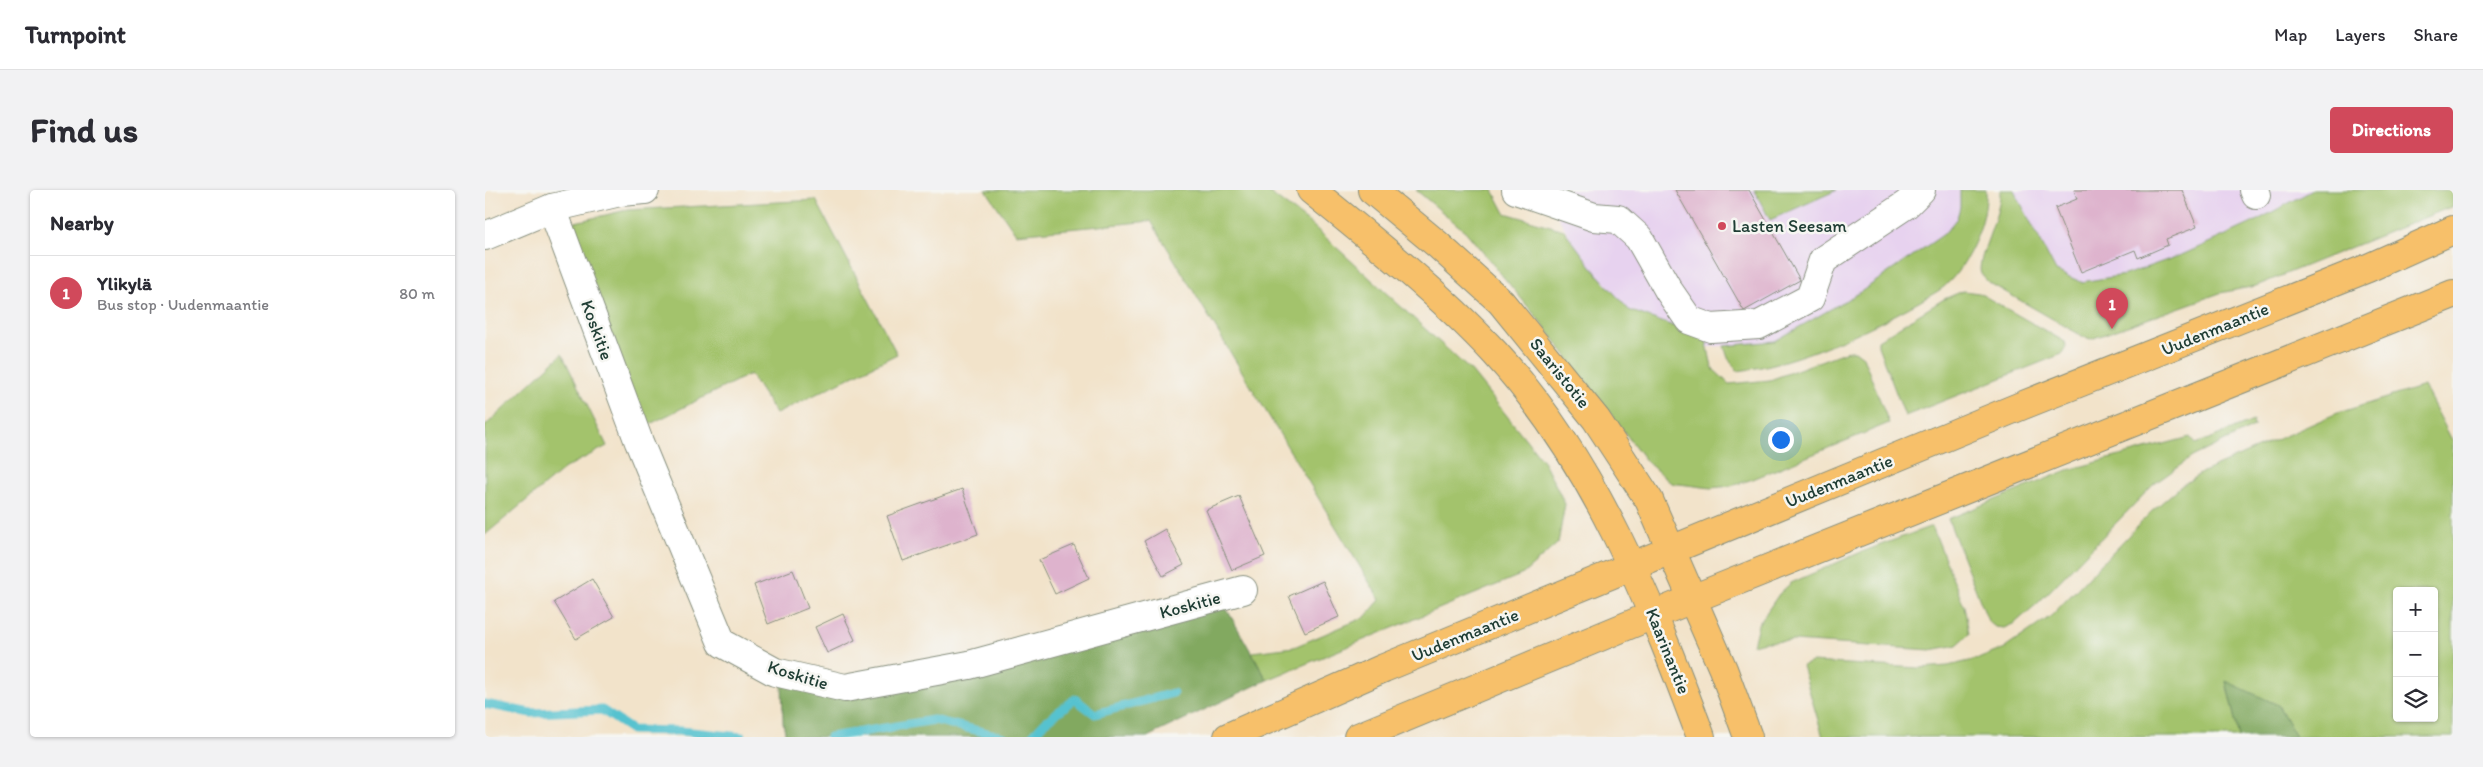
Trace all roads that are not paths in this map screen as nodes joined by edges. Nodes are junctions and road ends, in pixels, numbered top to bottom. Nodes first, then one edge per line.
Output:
1 (645, 190) edge
2 (1311, 190) edge
3 (1372, 190) edge
4 (1516, 190) edge
5 (1921, 190) edge
6 (552, 208) junction
7 (2453, 230) edge
8 (485, 236) edge
9 (2453, 294) edge
10 (1671, 550) junction
11 (1633, 566) junction
12 (1243, 590) dead end
13 (1692, 599) junction
14 (1654, 615) junction
15 (1228, 737) edge
16 (1358, 737) edge
17 (1701, 737) edge
18 (1748, 737) edge

1 - 6 street
2 - 11 main road
3 - 10 main road, Saaristotie
4 - 5 street
6 - 8 street
6 - 12 street, Koskitie
7 - 10 main road, Uudenmaantie
9 - 13 main road
10 - 11 main road, Uudenmaantie
10 - 13 main road, Saaristotie
11 - 14 main road, Kaarinantie
11 - 15 main road, Uudenmaantie
13 - 14 main road
13 - 18 main road
14 - 16 main road
14 - 17 main road, Kaarinantie

